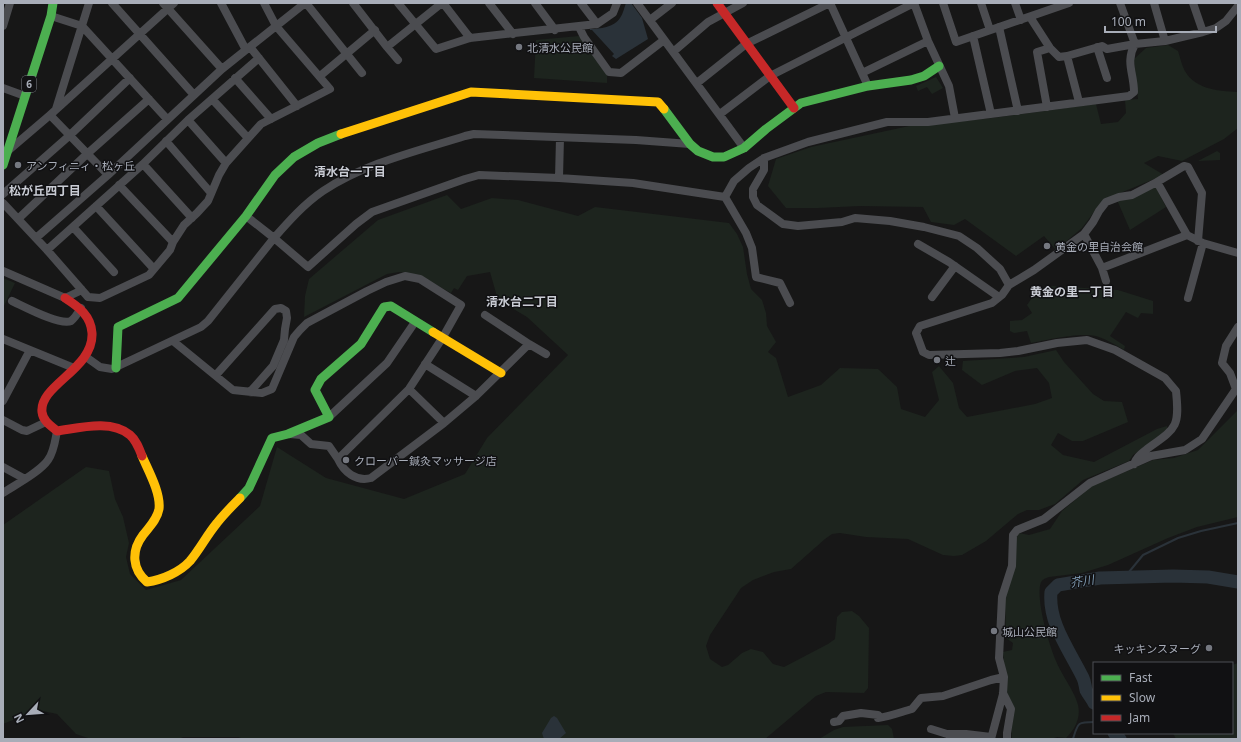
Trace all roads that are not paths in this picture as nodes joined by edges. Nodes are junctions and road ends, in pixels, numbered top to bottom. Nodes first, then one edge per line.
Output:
1 (10, 3) edge
2 (53, 3) edge
3 (89, 3) edge
4 (112, 3) edge
5 (221, 3) edge
6 (264, 3) edge
7 (353, 3) edge
8 (398, 3) edge
9 (442, 3) edge
10 (489, 3) edge
11 (535, 3) edge
12 (581, 3) edge
13 (617, 3) edge
14 (637, 3) edge
15 (672, 3) edge
16 (717, 3) edge
17 (743, 3) edge
18 (830, 3) edge
19 (914, 3) edge
20 (943, 3) edge
21 (981, 3) edge
22 (1015, 3) edge
23 (1069, 3) edge
24 (1120, 3) edge
25 (1154, 3) edge
26 (1193, 3) edge
27 (303, 4) edge
28 (168, 5) edge
29 (1052, 6) edge
30 (1238, 6) edge
31 (723, 13) junction
32 (51, 16) junction
33 (1030, 17) junction
34 (650, 20) junction
35 (1021, 20) junction
36 (597, 24) junction
37 (415, 25) junction
38 (3, 26) edge
39 (82, 26) junction
40 (276, 26) junction
41 (579, 26) junction
42 (999, 28) junction
43 (375, 30) junction
44 (556, 30) junction
45 (990, 30) junction
46 (1203, 32) junction
47 (139, 34) junction
48 (513, 34) junction
49 (973, 36) junction
50 (470, 38) junction
51 (845, 38) junction
52 (664, 40) junction
53 (928, 41) junction
54 (1165, 41) junction
55 (746, 44) junction
56 (1135, 44) junction
57 (387, 47) junction
58 (1097, 47) junction
59 (248, 48) junction
60 (1050, 48) junction
61 (673, 52) junction
62 (347, 53) junction
63 (1067, 56) junction
64 (112, 58) junction
65 (259, 58) junction
66 (398, 60) dead end
67 (939, 66) junction
68 (222, 69) junction
69 (362, 73) dead end
70 (862, 73) junction
71 (320, 76) junction
72 (770, 76) junction
73 (130, 78) junction
74 (236, 78) junction
75 (1107, 78) dead end
76 (697, 83) junction
77 (868, 86) junction
78 (3, 88) edge
79 (194, 94) junction
80 (25, 96) junction
81 (149, 99) junction
82 (212, 99) junction
83 (1079, 102) junction
84 (297, 106) junction
85 (1047, 107) junction
86 (794, 108) junction
87 (1018, 111) junction
88 (53, 112) junction
89 (720, 114) junction
90 (992, 114) junction
91 (955, 118) junction
92 (168, 119) junction
93 (271, 119) junction
94 (188, 120) junction
95 (69, 136) junction
96 (248, 138) junction
97 (560, 138) junction
98 (166, 141) junction
99 (690, 144) junction
100 (744, 148) junction
101 (8, 150) junction
102 (87, 154) junction
103 (764, 158) junction
104 (226, 163) junction
105 (143, 164) junction
106 (3, 165) edge
107 (108, 175) junction
108 (559, 178) junction
109 (1157, 182) junction
110 (119, 185) junction
111 (211, 193) junction
112 (3, 194) edge
113 (725, 196) junction
114 (3, 203) edge
115 (96, 206) junction
116 (246, 216) junction
117 (18, 218) junction
118 (192, 218) junction
119 (73, 227) junction
120 (1084, 234) junction
121 (1187, 235) junction
122 (36, 238) junction
123 (274, 238) junction
124 (173, 242) junction
125 (1201, 242) junction
126 (918, 244) dead end
127 (47, 250) junction
128 (1238, 253) edge
129 (955, 266) junction
130 (1102, 268) junction
131 (154, 269) junction
132 (3, 271) edge
133 (114, 272) dead end
134 (1106, 281) dead end
135 (1009, 285) junction
136 (82, 290) junction
137 (932, 297) dead end
138 (65, 298) junction
139 (999, 298) junction
140 (1188, 298) dead end
141 (12, 301) dead end
142 (790, 303) dead end
143 (80, 308) junction
144 (485, 315) dead end
145 (415, 322) junction
146 (1238, 327) edge
147 (443, 337) junction
148 (3, 339) edge
149 (173, 341) junction
150 (529, 344) junction
151 (30, 350) junction
152 (546, 354) dead end
153 (86, 357) junction
154 (426, 364) junction
155 (74, 368) junction
156 (116, 368) junction
157 (501, 372) junction
158 (216, 375) junction
159 (1237, 388) edge
160 (409, 389) junction
161 (250, 392) junction
162 (476, 396) junction
163 (3, 401) edge
164 (329, 417) junction
165 (3, 420) edge
166 (46, 422) junction
167 (444, 423) junction
168 (58, 431) junction
169 (288, 434) junction
170 (338, 459) junction
171 (1134, 464) junction
172 (3, 467) edge
173 (24, 479) junction
174 (3, 494) edge
175 (1004, 677) junction
176 (1003, 693) junction
177 (834, 722) dead end
178 (932, 729) dead end
179 (991, 738) edge
180 (1007, 739) edge

1 - 38 street
2 - 32 street, 6
3 - 39 street
4 - 47 street
5 - 59 street
6 - 40 street
7 - 43 street
8 - 37 street
9 - 37 street
9 - 50 street
10 - 48 street
11 - 44 street
12 - 36 street
13 - 36 street
14 - 34 street
15 - 34 street
16 - 31 street
17 - 31 street
18 - 51 street
18 - 55 street
19 - 51 street
19 - 53 street
20 - 49 street
21 - 45 street
22 - 35 street
23 - 29 street
24 - 56 street
25 - 54 street
26 - 46 street
27 - 40 street
27 - 62 street
28 - 47 street
28 - 68 street
29 - 33 street
30 - 46 street
31 - 55 street
31 - 61 street
32 - 39 street
32 - 80 street, 6
33 - 35 street
33 - 60 street
34 - 52 street
35 - 42 street
36 - 41 street
37 - 50 street
37 - 57 street
39 - 64 street
39 - 88 street
40 - 59 street
40 - 71 street
41 - 44 street
41 - 52 street
42 - 45 street
42 - 87 street
43 - 57 street
43 - 62 street
44 - 48 street
45 - 49 street
46 - 54 street
47 - 64 street
47 - 79 street
48 - 50 street
49 - 90 street
51 - 70 street
51 - 72 street
52 - 61 street
53 - 67 street
53 - 70 street
54 - 56 street
55 - 72 street
55 - 76 street
56 - 58 street
56 - 83 street
57 - 66 street
58 - 63 street
58 - 75 street
59 - 65 street
59 - 68 street
60 - 63 street
60 - 85 street
61 - 76 street
62 - 69 street
62 - 71 street
63 - 83 street
64 - 73 street
64 - 88 street
65 - 74 street
65 - 84 street
67 - 77 street
67 - 91 street
68 - 79 street
70 - 77 street
71 - 84 street
72 - 86 street
72 - 89 street
73 - 81 street
73 - 95 street
74 - 82 street
74 - 93 street
76 - 89 street
77 - 86 street
78 - 80 street
79 - 92 street
80 - 101 street, 6
81 - 92 street
81 - 102 street
82 - 94 street
82 - 96 street
83 - 85 street
84 - 93 street
85 - 87 street
86 - 100 street
87 - 90 street
88 - 95 street
88 - 101 street
89 - 100 street
90 - 91 street
91 - 103 street
92 - 107 street
93 - 96 street
94 - 98 street
94 - 104 street
95 - 102 street
95 - 112 street
96 - 104 street
97 - 99 street
97 - 108 street
97 - 123 street
98 - 105 street
98 - 111 street
99 - 100 street
99 - 116 street
101 - 106 street, 6
102 - 107 street
102 - 117 street
103 - 113 street
103 - 135 street
104 - 111 street
105 - 110 street
105 - 118 street
107 - 122 street
108 - 113 street
108 - 123 street
109 - 120 street
109 - 121 street
109 - 125 street
110 - 115 street
110 - 124 street
111 - 118 street
113 - 142 street
114 - 117 street
115 - 119 street
115 - 131 street
116 - 123 street
116 - 156 street
117 - 122 street
118 - 124 street
119 - 127 street
119 - 133 street
120 - 130 street
120 - 135 street
121 - 125 street
121 - 130 street
122 - 127 street
123 - 149 street
124 - 131 street
125 - 128 street
125 - 140 street
126 - 129 street
127 - 136 street
129 - 137 street
129 - 139 street
130 - 134 street
131 - 136 street
132 - 138 street
135 - 139 street
136 - 138 street
138 - 143 street
139 - 171 street
141 - 143 street
143 - 153 street
144 - 150 street
145 - 147 street
145 - 164 street
145 - 164 street
146 - 159 street
147 - 154 street
147 - 157 street
147 - 161 street
148 - 151 street
149 - 156 street
149 - 158 street
150 - 152 street
150 - 157 street
151 - 155 street
151 - 163 street
153 - 155 street
153 - 156 street
154 - 160 street
154 - 162 street
155 - 166 street
157 - 162 street
158 - 161 street
158 - 161 street
159 - 171 street
160 - 167 street
160 - 170 street
162 - 167 street
164 - 169 street
165 - 166 street
166 - 168 street
167 - 170 street
168 - 169 street
168 - 173 street
169 - 170 street
171 - 175 street
172 - 173 street
173 - 174 street
175 - 176 street
175 - 177 street
176 - 179 street
176 - 180 street
178 - 179 street

